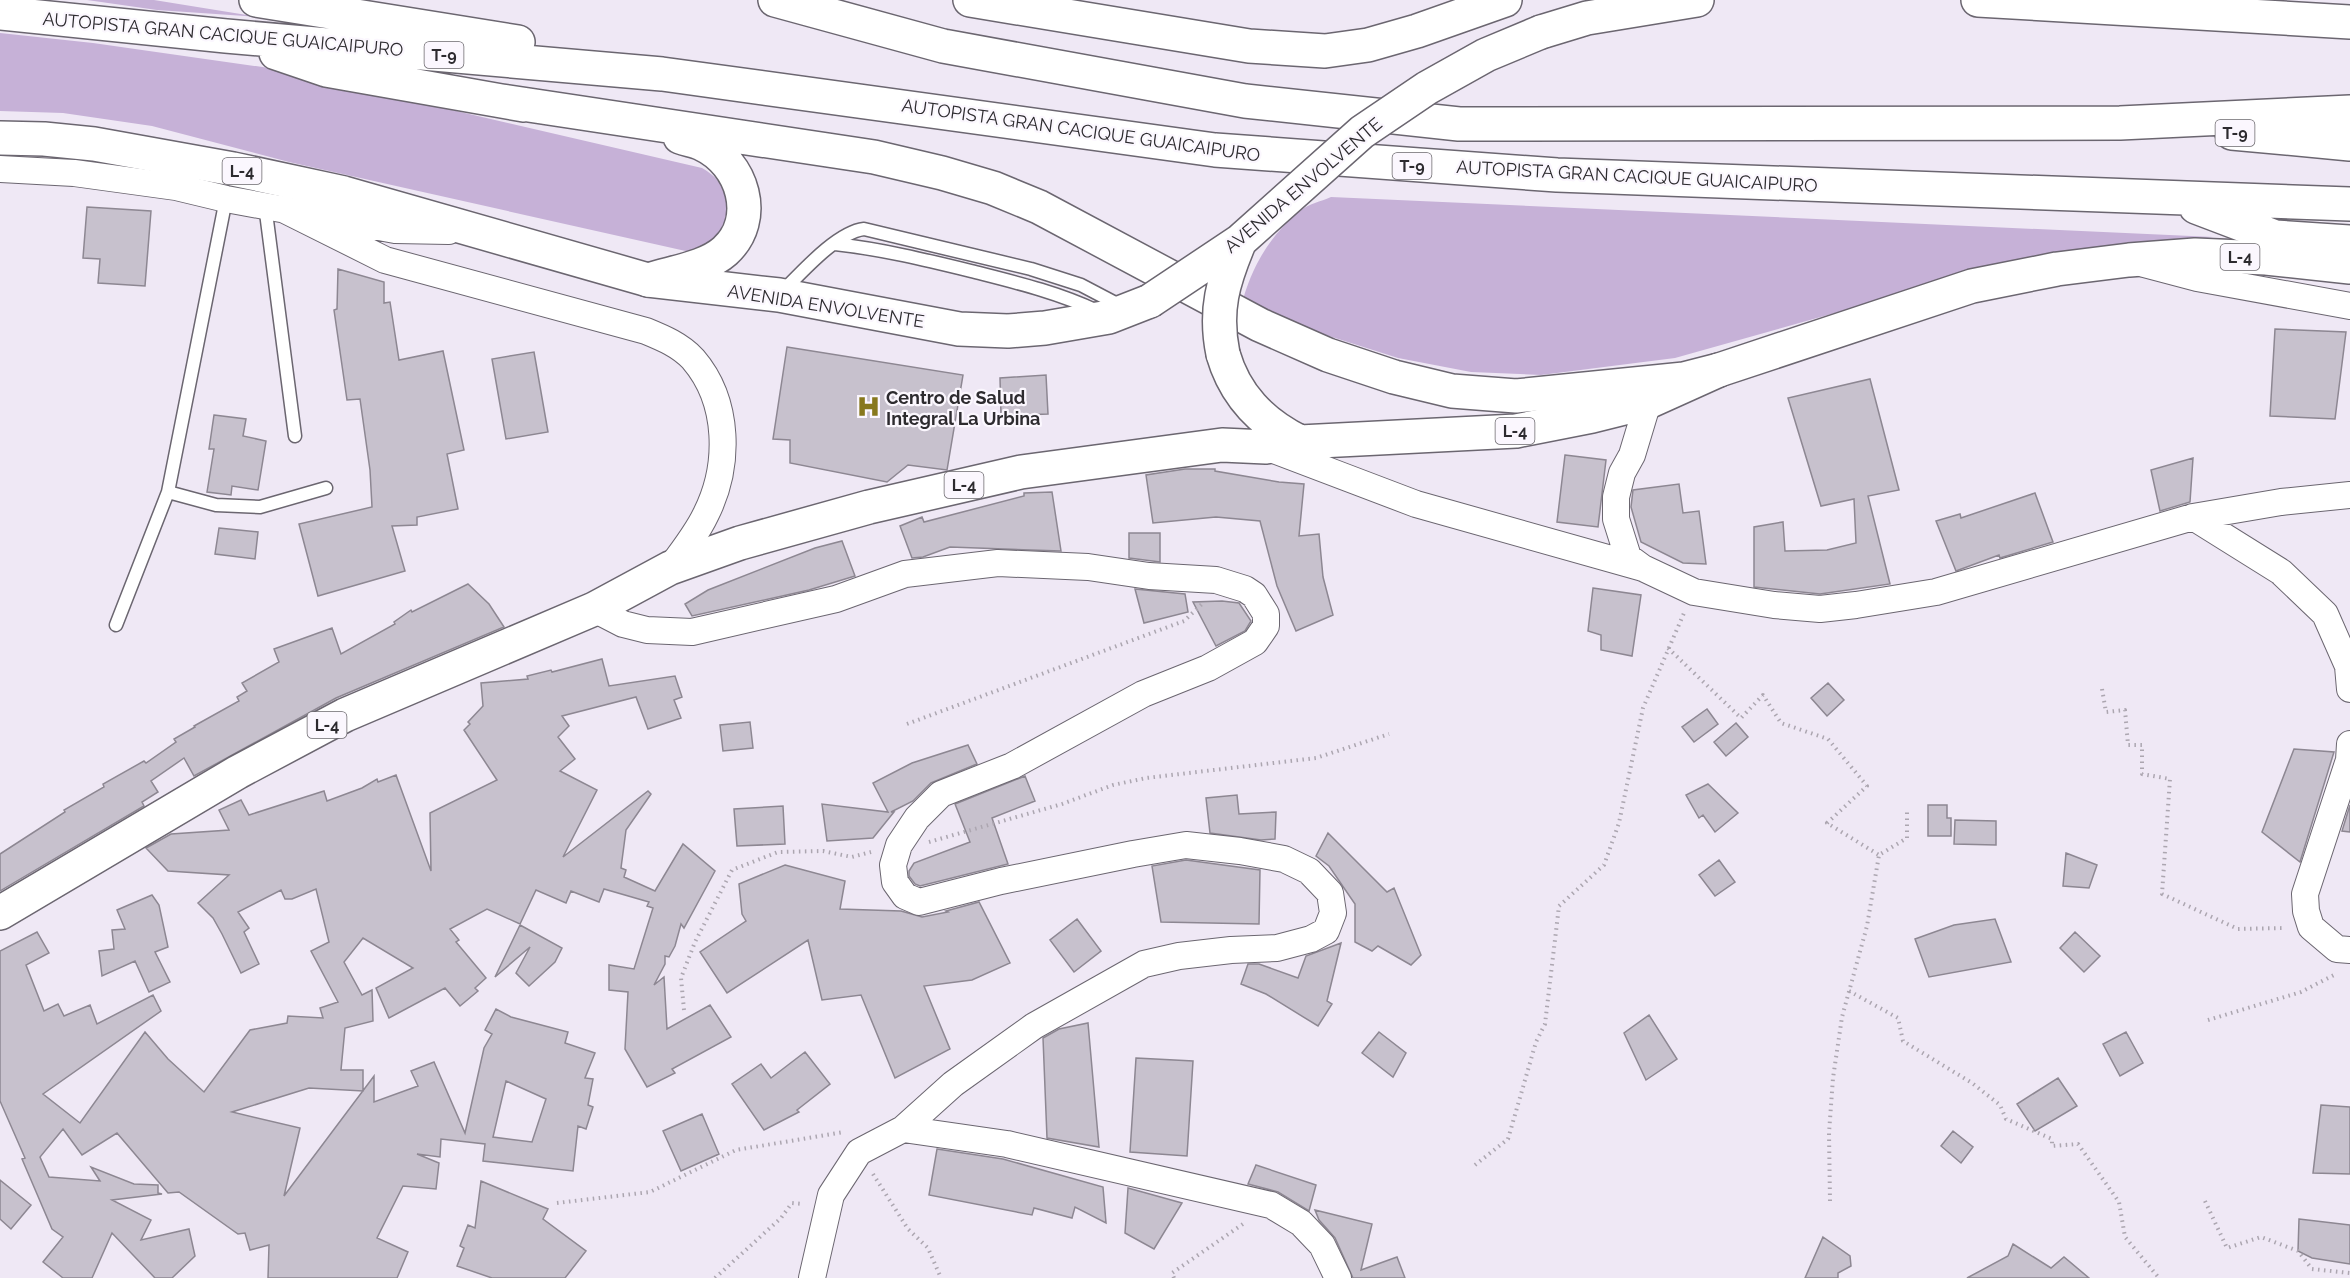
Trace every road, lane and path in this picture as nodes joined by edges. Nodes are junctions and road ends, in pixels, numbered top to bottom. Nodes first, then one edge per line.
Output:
1 (256, 0) edge
2 (775, 0) edge
3 (970, 0) edge
4 (1505, 0) edge
5 (1697, 0) edge
6 (1978, 0) edge
7 (2199, 0) edge
8 (0, 13) edge
9 (2256, 16) junction
10 (2350, 22) edge
11 (226, 36) junction
12 (663, 74) junction
13 (502, 101) junction
14 (2350, 112) edge
15 (2120, 123) junction
16 (0, 138) edge
17 (2350, 144) edge
18 (0, 170) edge
19 (2166, 196) junction
20 (226, 199) junction
21 (2350, 204) edge
22 (274, 207) junction
23 (480, 231) junction
24 (1240, 241) junction
25 (2350, 242) edge
26 (835, 244) junction
27 (2130, 260) junction
28 (2350, 267) edge
29 (648, 280) junction
30 (779, 295) junction
31 (2350, 306) edge
32 (1129, 309) junction
33 (1719, 370) junction
34 (1648, 402) junction
35 (295, 436) dead end
36 (1300, 442) junction
37 (1266, 447) junction
38 (326, 488) dead end
39 (168, 492) junction
40 (2350, 495) edge
41 (2193, 517) junction
42 (670, 568) junction
43 (1643, 568) junction
44 (1205, 580) junction
45 (1694, 592) junction
46 (594, 609) junction
47 (116, 625) dead end
48 (1668, 648) junction
49 (2102, 689) dead end
50 (2350, 689) edge
51 (907, 724) dead end
52 (1389, 734) dead end
53 (2350, 744) edge
54 (1907, 812) dead end
55 (899, 845) junction
56 (1879, 855) junction
57 (0, 913) edge
58 (2311, 927) junction
59 (2345, 961) edge
60 (1849, 991) junction
61 (684, 1010) dead end
62 (2208, 1020) dead end
63 (903, 1129) junction
64 (857, 1142) junction
65 (1475, 1165) dead end
66 (1830, 1201) dead end
67 (2205, 1201) dead end
68 (556, 1203) dead end
69 (1271, 1205) junction
70 (828, 1207) junction
71 (2350, 1273) edge
72 (715, 1278) edge
73 (812, 1278) edge
74 (941, 1278) edge
75 (1174, 1278) edge
76 (1338, 1278) edge
77 (2159, 1278) edge

1 - 12 main road
2 - 15 main road, T-9
3 - 4 main road
5 - 24 main road, AVENIDA ENVOLVENTE / L-4, bridge
6 - 9 main road
7 - 9 street
8 - 11 main road, AUTOPISTA GRAN CACIQUE GUAICAIPURO / T-9
9 - 10 main road
11 - 12 main road, AUTOPISTA GRAN CACIQUE GUAICAIPURO / T-9
11 - 13 main road
12 - 19 main road, AUTOPISTA GRAN CACIQUE GUAICAIPURO / T-9
13 - 29 main road
13 - 33 main road
14 - 15 main road
15 - 17 main road, T-9
16 - 23 main road, AVENIDA ENVOLVENTE / L-4
18 - 20 street, AVENIDA ENVOLVENTE / L-4
19 - 21 main road, T-9
19 - 25 main road
20 - 22 street, AVENIDA ENVOLVENTE / L-4
20 - 39 lane
22 - 23 street, AVENIDA ENVOLVENTE / L-4
22 - 35 lane
22 - 42 street, AVENIDA ENVOLVENTE
23 - 29 main road, AVENIDA ENVOLVENTE / L-4
24 - 32 main road, AVENIDA ENVOLVENTE / L-4, bridge
24 - 36 main road, bridge
26 - 30 lane
26 - 32 lane
26 - 32 lane
27 - 28 main road, L-4
27 - 31 street
27 - 33 main road, L-4
29 - 30 main road, AVENIDA ENVOLVENTE / L-4
30 - 32 main road, AVENIDA ENVOLVENTE / L-4
33 - 34 main road, L-4
34 - 36 main road, L-4
34 - 43 street
36 - 37 main road, L-4
37 - 42 main road, L-4
37 - 43 street
38 - 39 lane
39 - 47 lane
40 - 41 street
41 - 45 street
41 - 50 street
42 - 46 main road, L-4
43 - 45 street
44 - 46 street
44 - 51 path
44 - 55 street
45 - 48 path
46 - 57 main road, L-4
48 - 56 path
48 - 65 path
49 - 58 path
52 - 55 path
53 - 58 street
54 - 56 path
55 - 61 path
55 - 63 street
56 - 60 path
58 - 59 street
59 - 62 path
60 - 66 path
60 - 77 path
63 - 64 street
63 - 69 street
64 - 68 path
64 - 70 street
64 - 74 path
67 - 71 path
69 - 75 path
69 - 76 street
70 - 72 path
70 - 73 street

